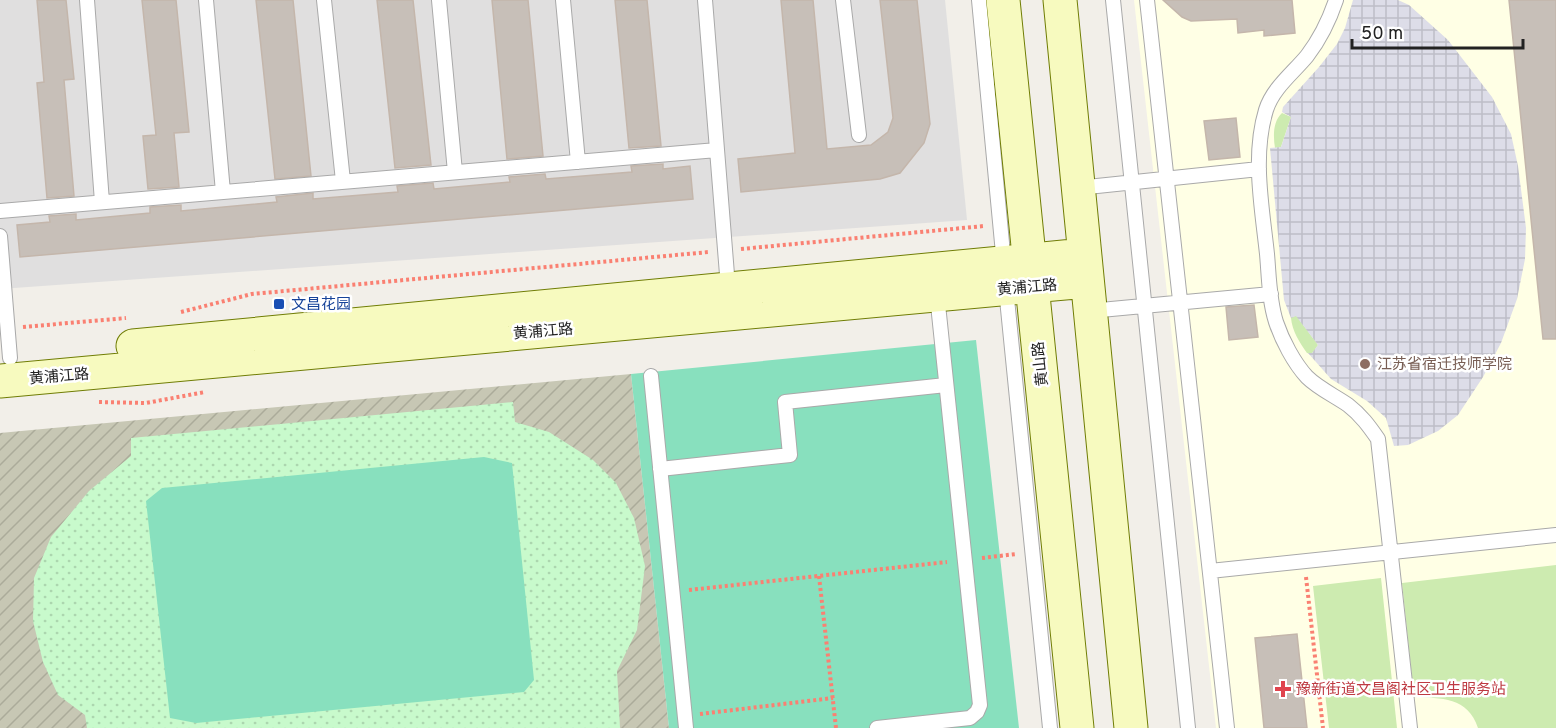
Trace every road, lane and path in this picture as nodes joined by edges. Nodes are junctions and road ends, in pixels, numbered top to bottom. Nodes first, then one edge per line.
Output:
1 (87, 0) edge
2 (206, 0) edge
3 (324, 0) edge
4 (439, 0) edge
5 (563, 0) edge
6 (705, 0) edge
7 (843, 0) edge
8 (979, 0) edge
9 (1003, 0) edge
10 (1060, 0) edge
11 (1113, 0) edge
12 (1147, 0) edge
13 (1336, 0) edge
14 (859, 135) dead end
15 (717, 150) junction
16 (578, 162) junction
17 (1259, 169) junction
18 (456, 172) junction
19 (1167, 178) junction
20 (342, 182) junction
21 (1132, 182) junction
22 (1078, 188) junction
23 (223, 192) junction
24 (102, 202) junction
25 (0, 211) edge
26 (1000, 225) junction
27 (0, 237) edge
28 (725, 250) junction
29 (1018, 274) junction
30 (936, 282) junction
31 (1087, 282) junction
32 (728, 287) junction
33 (1270, 294) junction
34 (1181, 302) junction
35 (1145, 306) junction
36 (179, 312) dead end
37 (134, 318) dead end
38 (4, 357) edge
39 (651, 376) dead end
40 (946, 385) junction
41 (660, 469) junction
42 (1556, 535) edge
43 (1389, 551) junction
44 (1033, 553) junction
45 (964, 560) junction
46 (1304, 560) junction
47 (1210, 571) junction
48 (819, 576) junction
49 (672, 591) junction
50 (833, 699) junction
51 (685, 722) edge
52 (836, 728) edge
53 (877, 728) edge
54 (1050, 728) edge
55 (1077, 728) edge
56 (1131, 728) edge
57 (1188, 728) edge
58 (1227, 728) edge
59 (1323, 728) edge
60 (1410, 728) edge

1 - 24 lane
2 - 23 lane
3 - 20 lane
4 - 18 lane
5 - 16 lane
6 - 15 lane
7 - 14 lane
8 - 26 lane
9 - 29 street, 黄山路
10 - 22 street
11 - 21 lane
12 - 19 lane
13 - 17 lane
15 - 16 lane
15 - 28 lane
16 - 18 lane
17 - 19 lane
17 - 33 lane
18 - 20 lane
19 - 21 lane
19 - 34 lane
20 - 23 lane
21 - 22 lane
21 - 35 lane
22 - 31 street
23 - 24 lane
24 - 25 lane
26 - 28 path
26 - 29 lane
27 - 38 lane
28 - 32 lane
28 - 36 path
29 - 30 street, 黄浦江路
29 - 31 street, 黄浦江路
29 - 44 lane
29 - 55 street, 黄山路
30 - 32 street, 黄浦江路
30 - 38 street, 黄浦江路
30 - 40 lane
31 - 35 lane
31 - 56 street
32 - 38 street, 黄浦江路
33 - 34 lane
33 - 43 lane
34 - 35 lane
34 - 47 lane
35 - 57 lane
37 - 38 path
39 - 41 lane
40 - 41 lane
40 - 45 lane
41 - 49 lane
42 - 43 lane
43 - 46 lane
43 - 60 lane
44 - 45 path
44 - 54 lane
45 - 48 path
45 - 53 lane
46 - 47 lane
46 - 59 path
47 - 58 lane
48 - 49 path
48 - 50 path
49 - 51 lane
50 - 51 path
50 - 52 path

